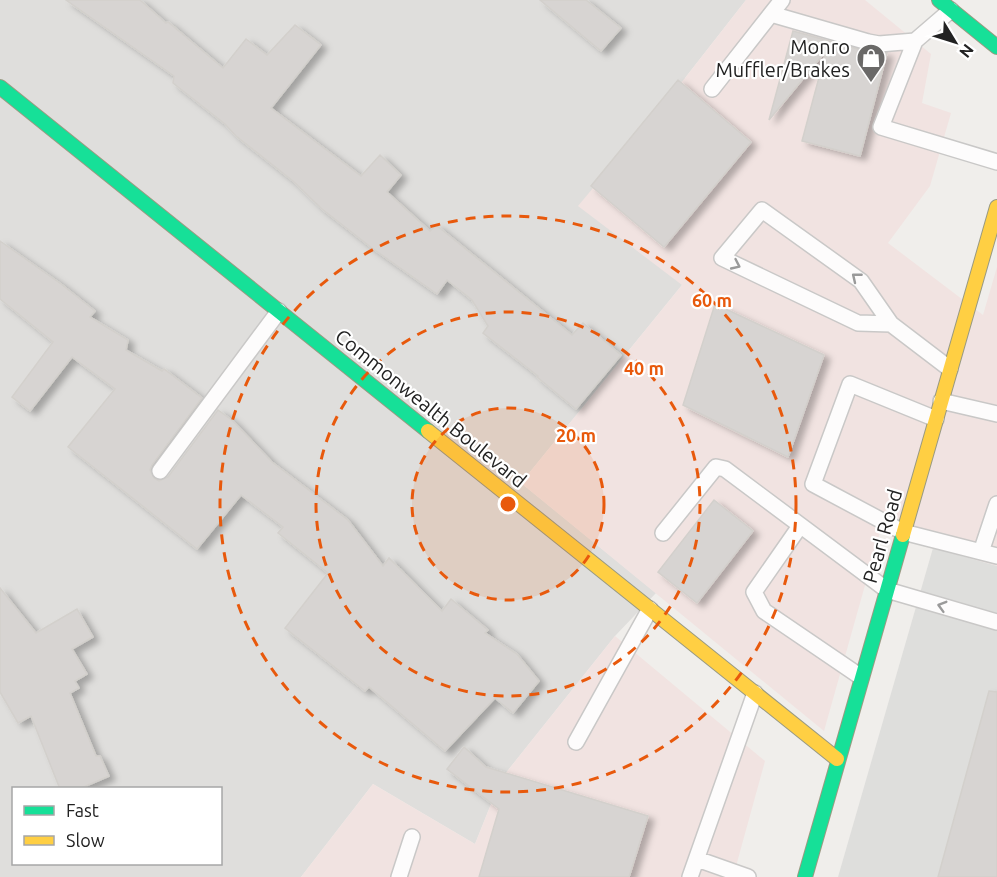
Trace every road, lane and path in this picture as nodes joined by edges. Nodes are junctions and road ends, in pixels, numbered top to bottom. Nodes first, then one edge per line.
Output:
1 (782, 0) edge
2 (939, 0) edge
3 (951, 10) junction
4 (771, 14) junction
5 (915, 41) junction
6 (997, 47) edge
7 (0, 87) edge
8 (712, 89) dead end
9 (997, 162) edge
10 (997, 207) edge
11 (991, 250) edge
12 (279, 312) junction
13 (891, 324) junction
14 (950, 369) junction
15 (941, 401) junction
16 (997, 414) edge
17 (936, 419) junction
18 (160, 471) dead end
19 (997, 504) edge
20 (800, 526) junction
21 (903, 532) junction
22 (663, 533) dead end
23 (981, 552) junction
24 (997, 556) edge
25 (887, 590) junction
26 (650, 609) junction
27 (997, 622) edge
28 (861, 677) junction
29 (755, 693) junction
30 (576, 742) dead end
31 (837, 759) junction
32 (412, 837) dead end
33 (697, 859) junction
34 (399, 877) edge
35 (690, 877) edge
36 (748, 877) edge
37 (805, 877) edge

1 - 4 lane
2 - 3 street
3 - 5 lane
3 - 6 street
4 - 5 lane
4 - 8 lane
5 - 9 lane
7 - 12 street, Commonwealth Boulevard
10 - 11 street, Pearl Road
11 - 14 street, Pearl Road
12 - 18 lane
12 - 26 street, Commonwealth Boulevard
13 -> 13 lane
13 - 14 lane
14 - 15 street, Pearl Road
15 - 16 lane
15 - 17 street, Pearl Road
17 - 21 street, Pearl Road
17 - 21 lane
19 - 23 lane
20 - 22 lane
20 - 25 lane
20 - 28 lane
21 - 23 lane
21 - 25 street, Pearl Road
23 - 24 lane
27 -> 25 lane
25 - 28 street, Pearl Road
26 - 29 street, Commonwealth Boulevard
26 - 30 lane
28 - 31 street, Pearl Road
29 - 31 street, Commonwealth Boulevard
29 - 33 lane
31 - 37 street, Pearl Road
32 - 34 lane
33 - 35 lane
33 - 36 lane

